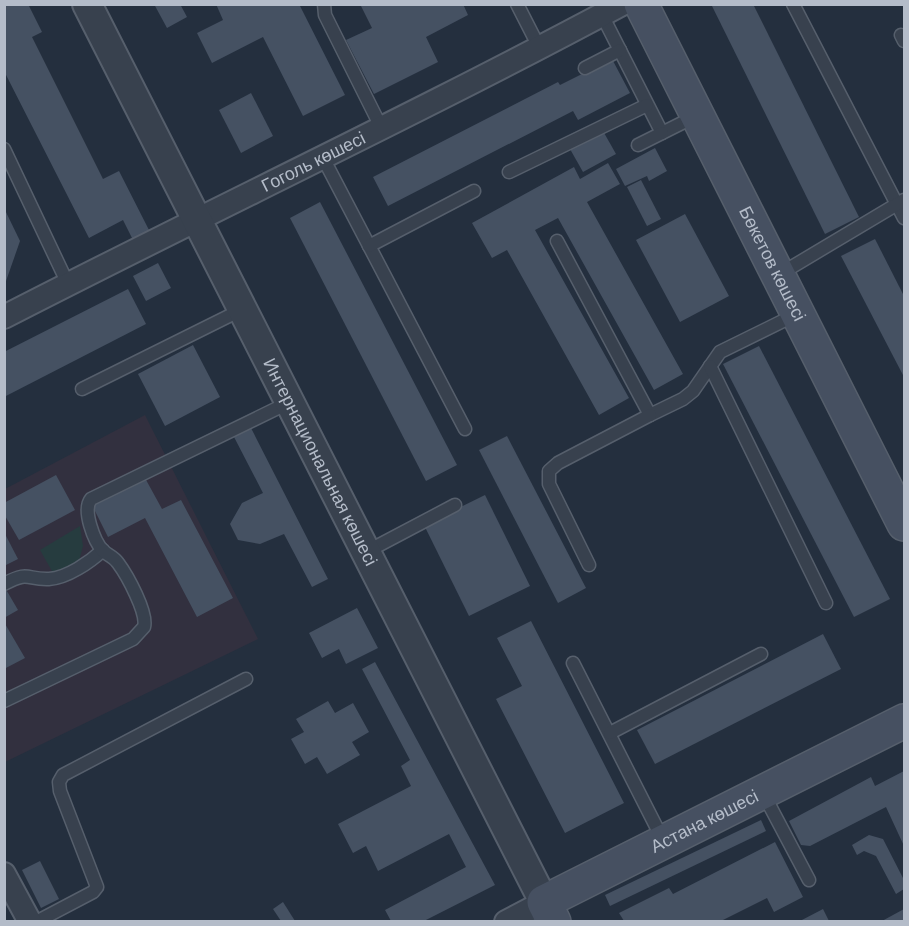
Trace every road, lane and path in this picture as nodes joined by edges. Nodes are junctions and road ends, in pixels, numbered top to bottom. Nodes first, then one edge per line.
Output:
1 (87, 4) edge
2 (324, 4) edge
3 (517, 4) edge
4 (622, 4) edge
5 (641, 4) edge
6 (793, 4) edge
7 (602, 15) junction
8 (540, 49) junction
9 (620, 50) junction
10 (585, 68) dead end
11 (648, 105) junction
12 (697, 115) junction
13 (381, 127) junction
14 (662, 133) junction
15 (638, 145) dead end
16 (4, 149) edge
17 (322, 156) junction
18 (509, 172) dead end
19 (474, 191) dead end
20 (901, 202) edge
21 (197, 218) junction
22 (904, 218) edge
23 (557, 241) dead end
24 (369, 246) junction
25 (779, 275) junction
26 (68, 284) junction
27 (243, 309) junction
28 (798, 314) junction
29 (4, 316) edge
30 (710, 366) junction
31 (82, 389) dead end
32 (290, 402) junction
33 (650, 415) junction
34 (465, 429) dead end
35 (455, 505) dead end
36 (904, 524) edge
37 (103, 550) junction
38 (366, 552) junction
39 (589, 565) dead end
40 (4, 584) edge
41 (826, 603) dead end
42 (761, 654) dead end
43 (573, 663) dead end
44 (246, 679) dead end
45 (4, 701) edge
46 (904, 721) edge
47 (610, 733) junction
48 (762, 792) junction
49 (664, 842) junction
50 (4, 874) edge
51 (809, 879) dead end
52 (549, 912) edge
53 (30, 921) edge
54 (36, 921) edge
55 (506, 921) edge

1 - 21 street, Интернациональная көшесі
2 - 13 lane
3 - 8 lane
4 - 7 street, Гоголь көшесі
5 - 12 main road, Бөкетов көшесі
6 - 20 lane
7 - 8 street, Гоголь көшесі
7 - 9 lane
8 - 13 street, Гоголь көшесі
9 - 10 lane
9 - 11 lane
11 - 14 lane
11 - 18 lane
12 - 14 lane
12 - 25 main road, Бөкетов көшесі
13 - 17 street, Гоголь көшесі
14 - 15 lane
16 - 26 lane
17 - 21 street, Гоголь көшесі
17 - 24 lane
19 - 24 lane
20 - 22 lane
20 - 25 lane
21 - 26 street, Гоголь көшесі
21 - 27 street, Интернациональная көшесі
23 - 33 lane
24 - 34 lane
25 - 28 main road, Бөкетов көшесі
26 - 29 street, Гоголь көшесі
27 - 31 lane
27 - 32 street, Интернациональная көшесі
28 - 30 lane
28 - 36 main road, Бөкетов көшесі
30 - 33 lane
30 - 41 lane
32 - 37 lane
32 - 38 street, Интернациональная көшесі
33 - 39 lane
35 - 38 lane
37 - 40 lane
37 - 45 lane
38 - 52 street, Интернациональная көшесі
42 - 47 lane
43 - 47 lane
44 - 54 lane
46 - 48 main road, Астана көшесі
47 - 49 lane
48 - 49 main road, Астана көшесі
48 - 51 lane
49 - 52 main road, Астана көшесі
50 - 53 street
52 - 55 street, Астана көшесі

